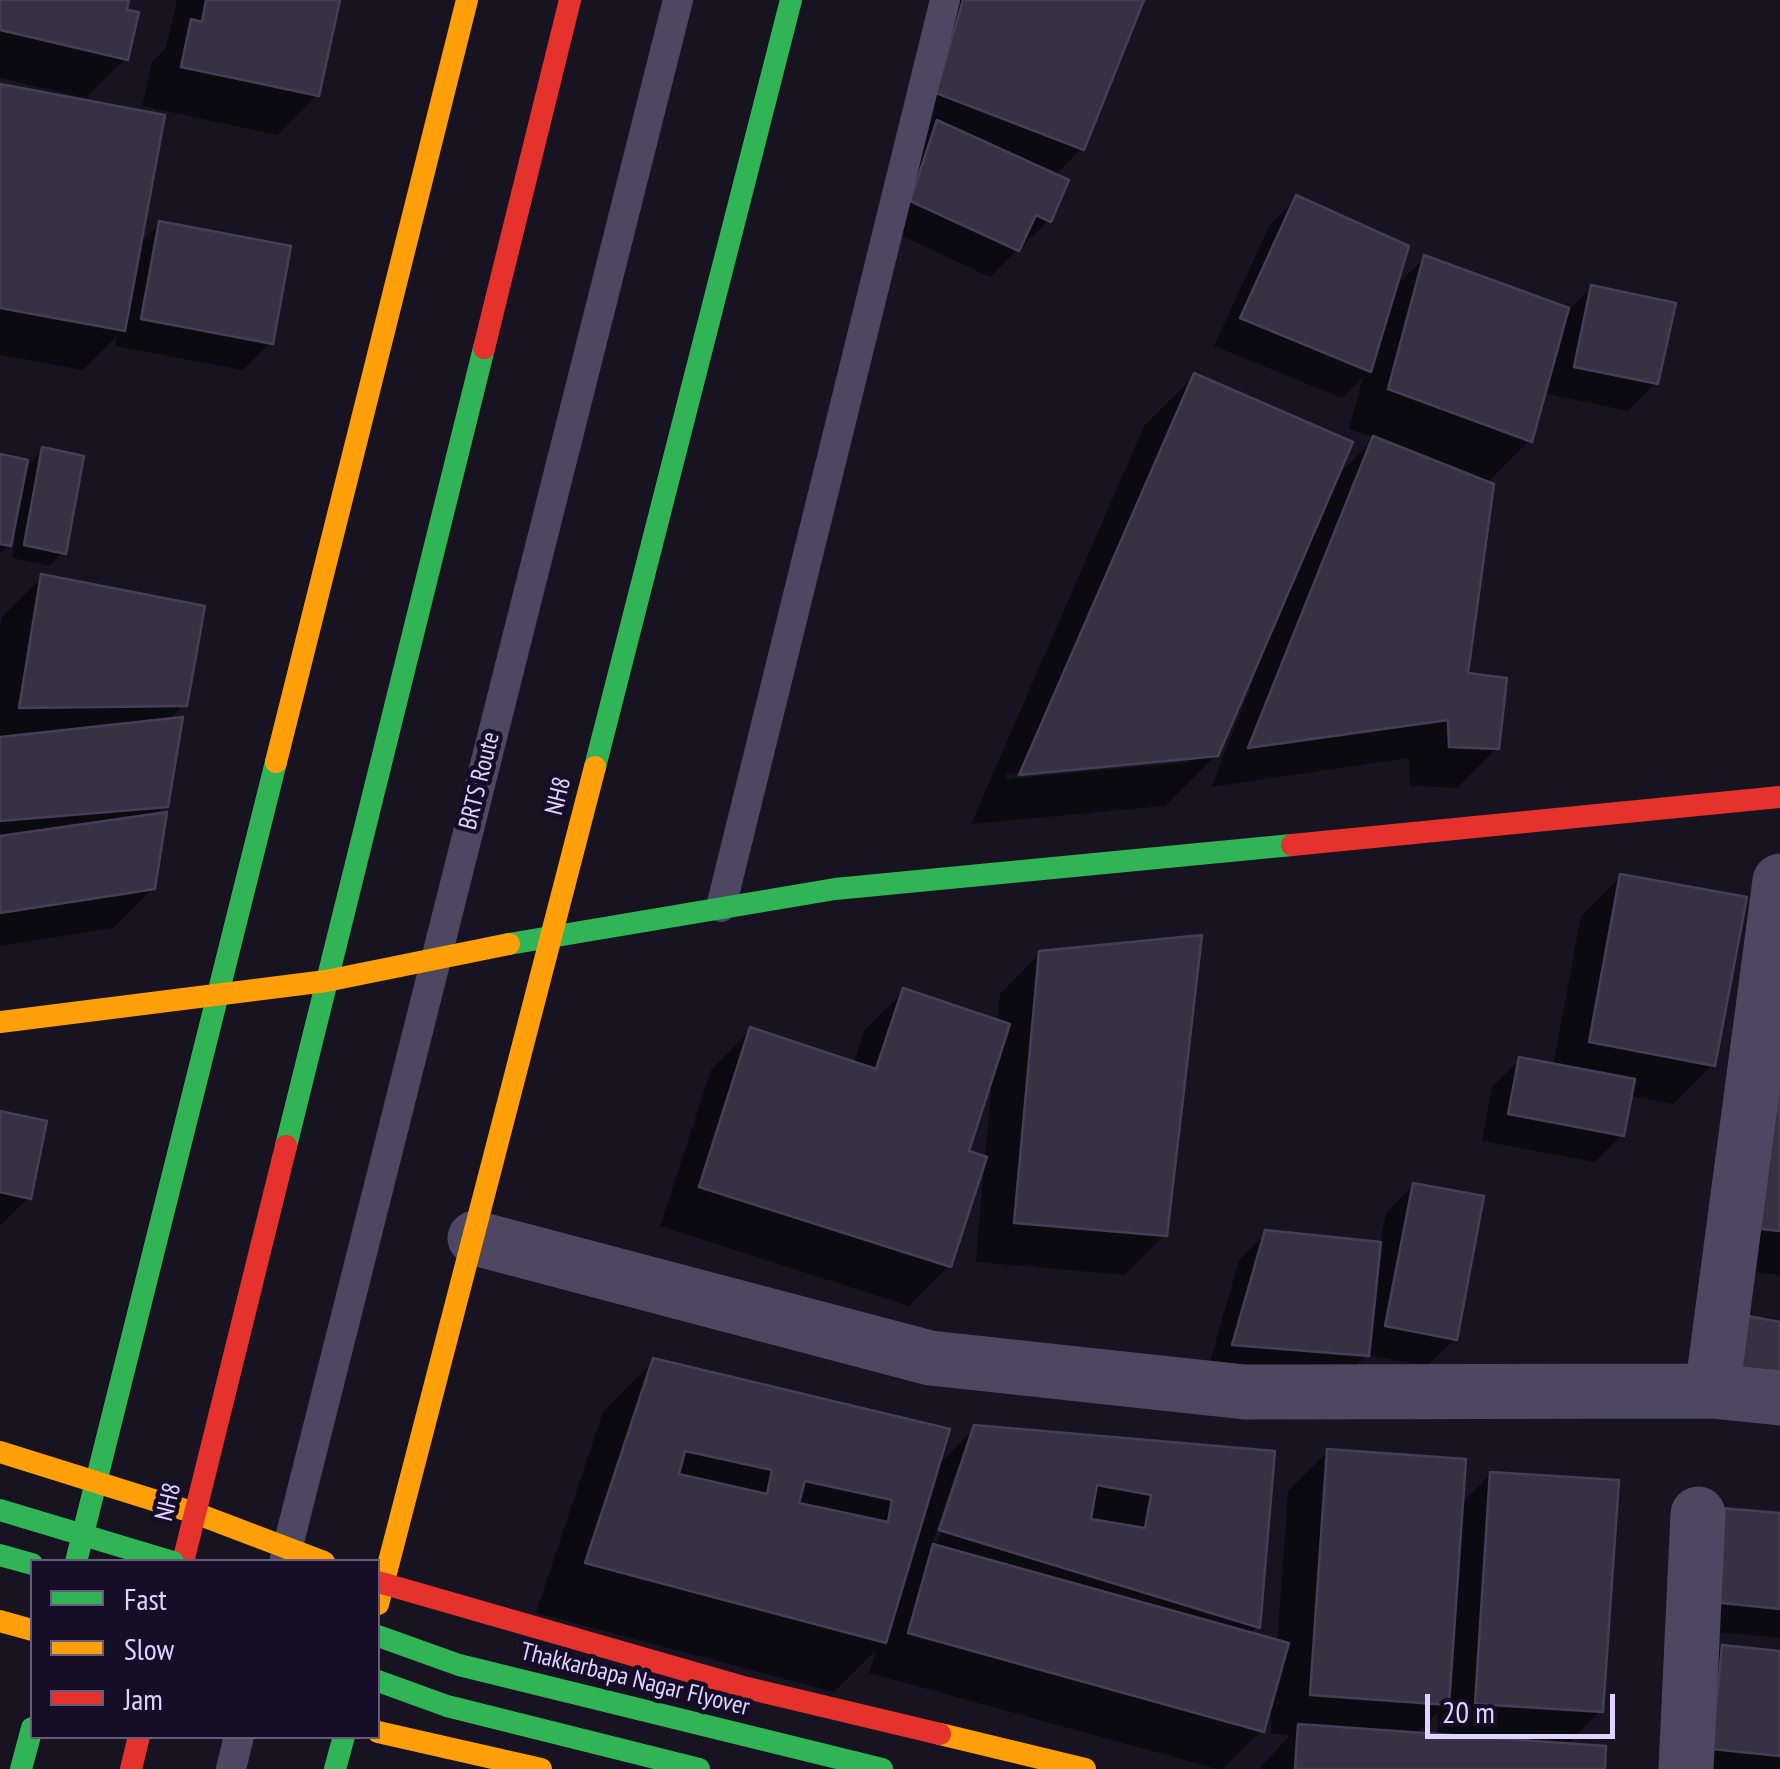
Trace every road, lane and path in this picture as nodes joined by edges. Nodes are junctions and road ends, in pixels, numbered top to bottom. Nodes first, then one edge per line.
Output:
1 (467, 0) edge
2 (570, 0) edge
3 (678, 0) edge
4 (791, 0) edge
5 (944, 0) edge
6 (1780, 797) edge
7 (1780, 881) edge
8 (721, 907) junction
9 (551, 936) junction
10 (435, 958) junction
11 (326, 980) junction
12 (220, 994) junction
13 (0, 1022) edge
14 (475, 1238) junction
15 (1712, 1391) junction
16 (1780, 1398) edge
17 (0, 1452) edge
18 (94, 1482) junction
19 (0, 1510) edge
20 (194, 1513) junction
21 (1698, 1514) dead end
22 (0, 1555) edge
23 (286, 1555) edge
24 (77, 1559) edge
25 (163, 1559) edge
26 (183, 1559) edge
27 (30, 1563) edge
28 (380, 1586) edge
29 (380, 1590) edge
30 (0, 1621) edge
31 (30, 1629) edge
32 (380, 1637) edge
33 (380, 1682) edge
34 (380, 1732) edge
35 (30, 1735) edge
36 (138, 1739) edge
37 (239, 1739) edge
38 (343, 1739) edge
39 (21, 1769) edge
40 (131, 1769) edge
41 (231, 1769) edge
42 (335, 1769) edge
43 (542, 1769) edge
44 (699, 1769) edge
45 (882, 1769) edge
46 (1085, 1769) edge
47 (1686, 1769) edge

1 - 12 street
2 - 11 street, NH8
3 - 10 lane, BRTS Route
4 - 9 street, NH8
5 - 8 lane
6 - 8 street
7 - 15 street
8 - 9 street
9 - 10 street
9 - 14 street, NH8
10 - 11 street
10 - 23 lane, BRTS Route
11 - 12 street
11 - 20 street, NH8
12 - 13 street
12 - 18 street
14 - 15 street
14 - 28 street, NH8
15 - 16 street
17 - 18 street
18 - 20 street
18 - 24 street
19 - 25 street, bridge
20 - 23 street
20 - 26 street, NH8
21 - 47 street
22 - 27 street
29 - 46 street
30 - 31 street
32 - 45 street, Thakkarbapa Nagar Flyover
33 - 44 street
34 - 43 street
35 - 39 street
36 - 40 street
37 - 41 lane
38 - 42 street

